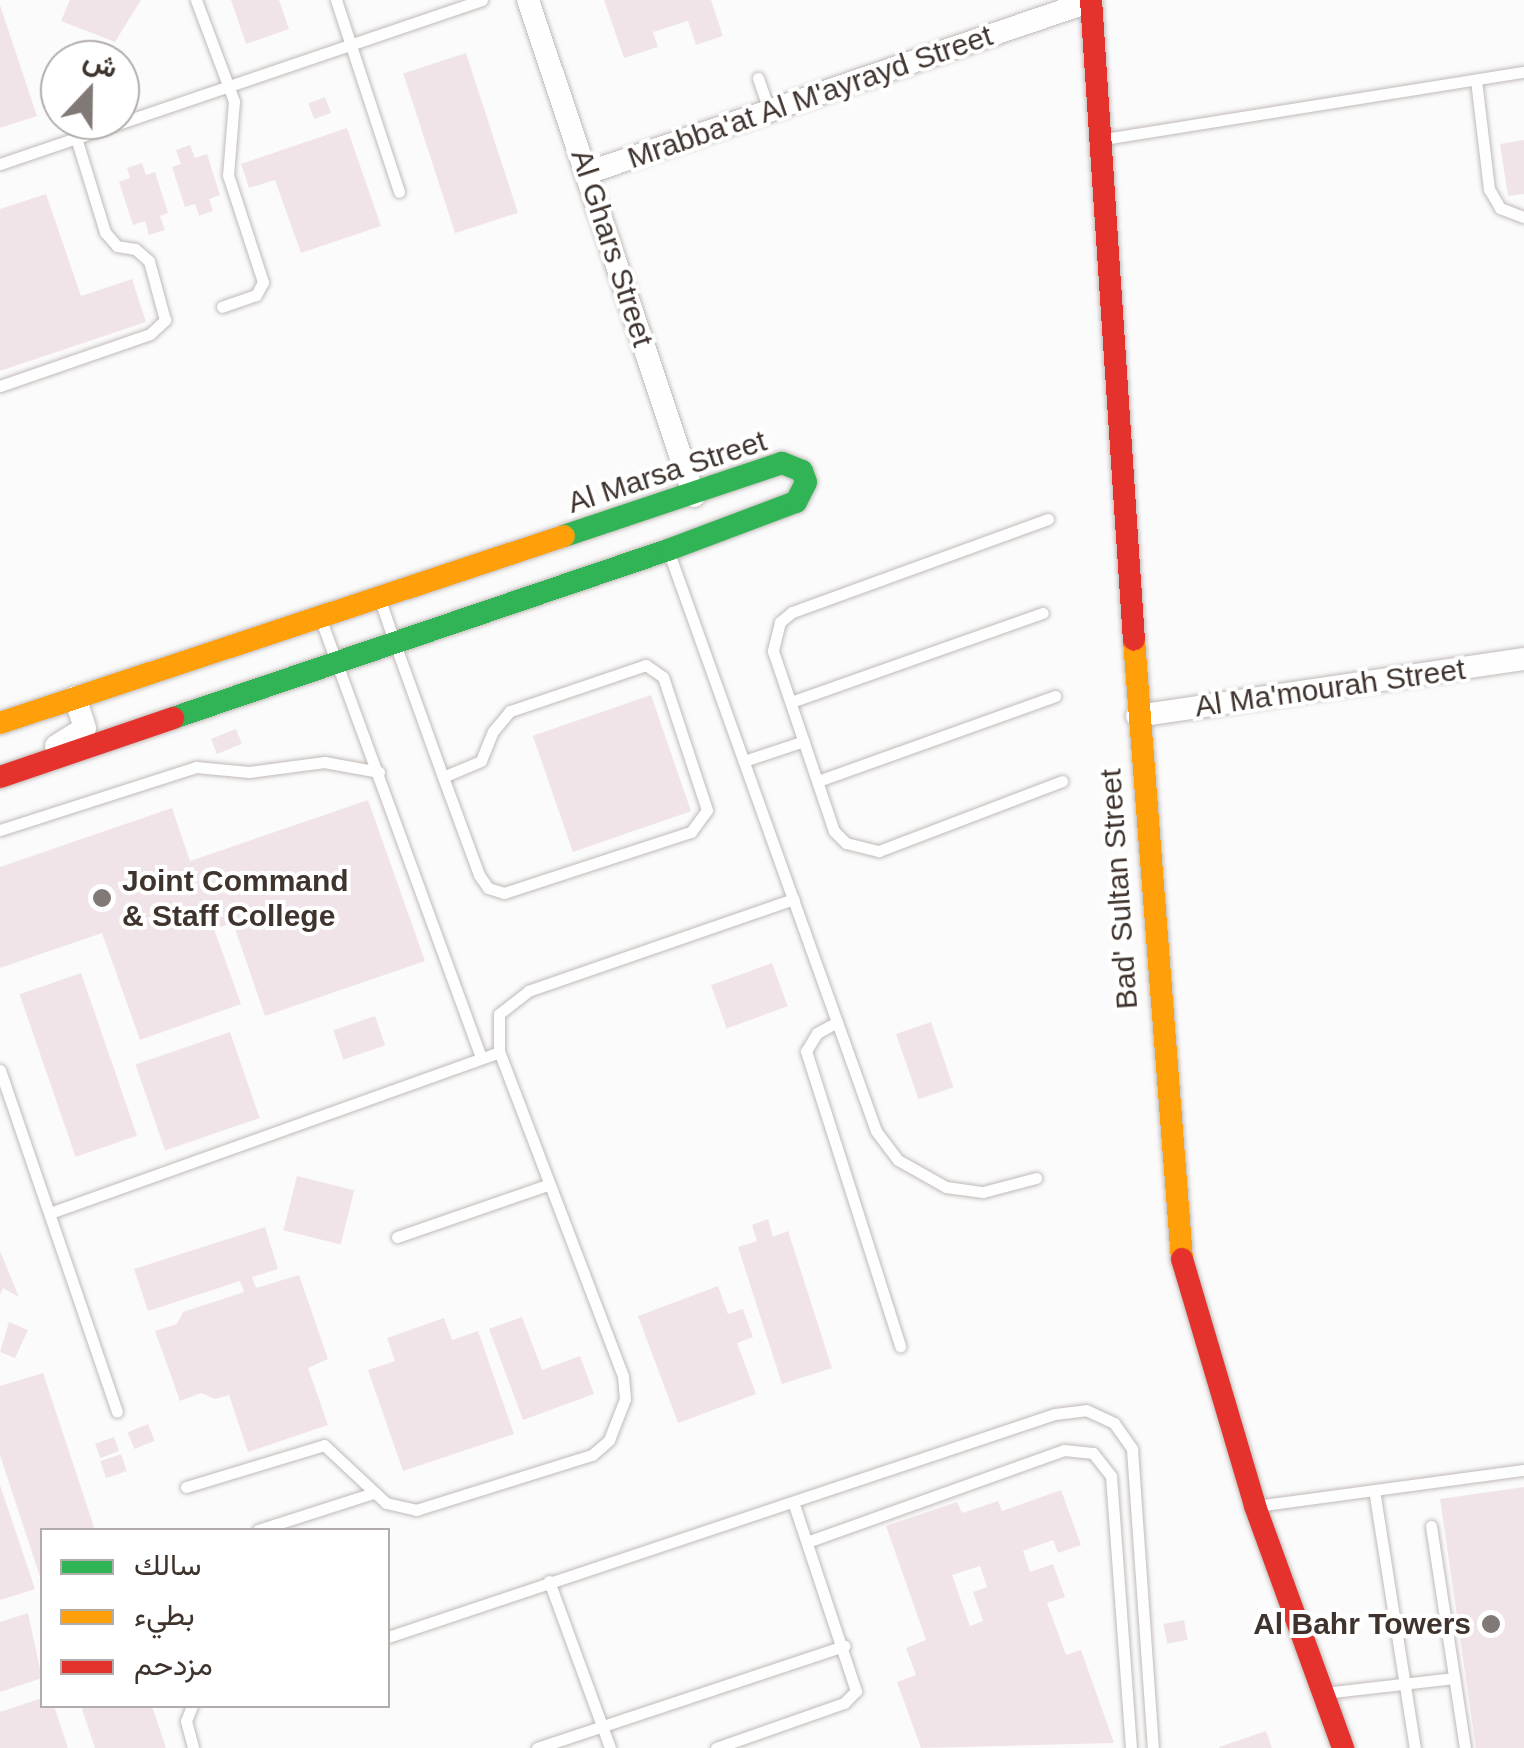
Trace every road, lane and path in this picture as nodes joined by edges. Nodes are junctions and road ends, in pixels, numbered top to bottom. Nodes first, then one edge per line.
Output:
1 (196, 0) edge
2 (336, 0) edge
3 (482, 0) edge
4 (528, 0) edge
5 (1091, 0) edge
6 (350, 45) junction
7 (1524, 72) edge
8 (758, 78) dead end
9 (1476, 80) junction
10 (228, 86) junction
11 (769, 110) junction
12 (140, 116) edge
13 (70, 140) edge
14 (77, 140) edge
15 (1100, 140) junction
16 (0, 164) edge
17 (587, 173) junction
18 (399, 192) dead end
19 (1524, 216) edge
20 (222, 307) dead end
21 (0, 386) edge
22 (694, 496) junction
23 (1048, 519) dead end
24 (668, 550) junction
25 (379, 597) junction
26 (1043, 614) dead end
27 (320, 616) junction
28 (394, 641) junction
29 (1524, 659) edge
30 (336, 661) junction
31 (1055, 696) dead end
32 (74, 698) junction
33 (791, 702) junction
34 (1136, 716) junction
35 (0, 723) edge
36 (804, 741) junction
37 (744, 761) junction
38 (0, 764) edge
39 (379, 772) junction
40 (443, 776) junction
41 (0, 778) edge
42 (818, 781) junction
43 (1062, 781) dead end
44 (0, 830) edge
45 (793, 900) junction
46 (837, 1022) junction
47 (499, 1052) junction
48 (481, 1058) junction
49 (0, 1070) edge
50 (1036, 1178) dead end
51 (547, 1185) junction
52 (50, 1213) junction
53 (397, 1237) dead end
54 (900, 1346) dead end
55 (117, 1412) dead end
56 (1524, 1470) edge
57 (186, 1487) dead end
58 (1374, 1490) junction
59 (373, 1493) junction
60 (792, 1502) junction
61 (1256, 1506) junction
62 (1431, 1526) dead end
63 (264, 1528) edge
64 (806, 1542) junction
65 (549, 1582) junction
66 (1144, 1613) junction
67 (1122, 1616) junction
68 (390, 1636) edge
69 (844, 1646) junction
70 (1454, 1678) junction
71 (1406, 1684) junction
72 (1324, 1693) junction
73 (191, 1708) edge
74 (602, 1726) junction
75 (193, 1748) edge
76 (537, 1748) edge
77 (610, 1748) edge
78 (716, 1748) edge
79 (1131, 1748) edge
80 (1153, 1748) edge
81 (1344, 1748) edge
82 (1415, 1748) edge
83 (1465, 1748) edge

1 - 10 lane
2 - 6 lane
3 - 6 lane
4 - 17 street, Al Ghars Street
5 - 11 street, Mrabba'at Al M'ayrayd Street
5 - 15 street, Bad' Sultan Street
6 - 10 lane
6 - 18 lane
7 - 9 lane
8 - 11 lane
9 - 15 lane
9 - 19 lane
10 - 12 lane
10 - 20 lane
11 - 17 street, Mrabba'at Al M'ayrayd Street
13 - 16 lane
14 - 21 lane
15 - 34 street, Bad' Sultan Street
17 - 22 street, Al Ghars Street
22 - 24 street, Al Marsa Street
22 - 25 street, Al Marsa Street
23 - 33 lane
24 - 28 street, Al Marsa Street
24 - 37 lane
25 - 27 street, Al Marsa Street
25 - 28 lane
26 - 33 lane
27 - 30 lane
27 - 32 street, Al Marsa Street
28 - 30 street, Al Marsa Street
28 - 40 lane
29 - 34 street, Al Ma'mourah Street
30 - 39 lane
30 - 41 street, Al Marsa Street
31 - 42 lane
32 - 35 street, Al Marsa Street
32 - 38 street
33 - 36 lane
34 - 61 street, Bad' Sultan Street
36 - 37 lane
36 - 42 lane
37 - 45 lane
39 - 44 lane
39 - 48 lane
40 - 40 lane
42 - 43 lane
45 - 46 lane
45 - 47 lane
46 - 50 lane
46 - 54 lane
47 - 48 lane
47 - 51 lane
48 - 52 lane
49 - 52 lane
51 - 53 lane
51 - 59 lane
52 - 55 lane
56 - 58 lane
57 - 59 lane
58 - 61 lane
58 - 71 lane
59 - 63 lane
60 - 64 lane
60 - 65 lane
60 - 66 lane
61 - 72 street, Bad' Sultan Street
62 - 70 lane
64 - 67 lane
64 - 69 lane
65 - 68 lane
65 - 74 lane
66 - 67 lane
66 - 80 lane
67 - 79 lane
69 - 74 lane
69 - 78 lane
70 - 71 lane
70 - 83 lane
71 - 72 lane
71 - 82 lane
72 - 81 street, Bad' Sultan Street
73 - 75 lane
74 - 76 lane
74 - 77 lane

